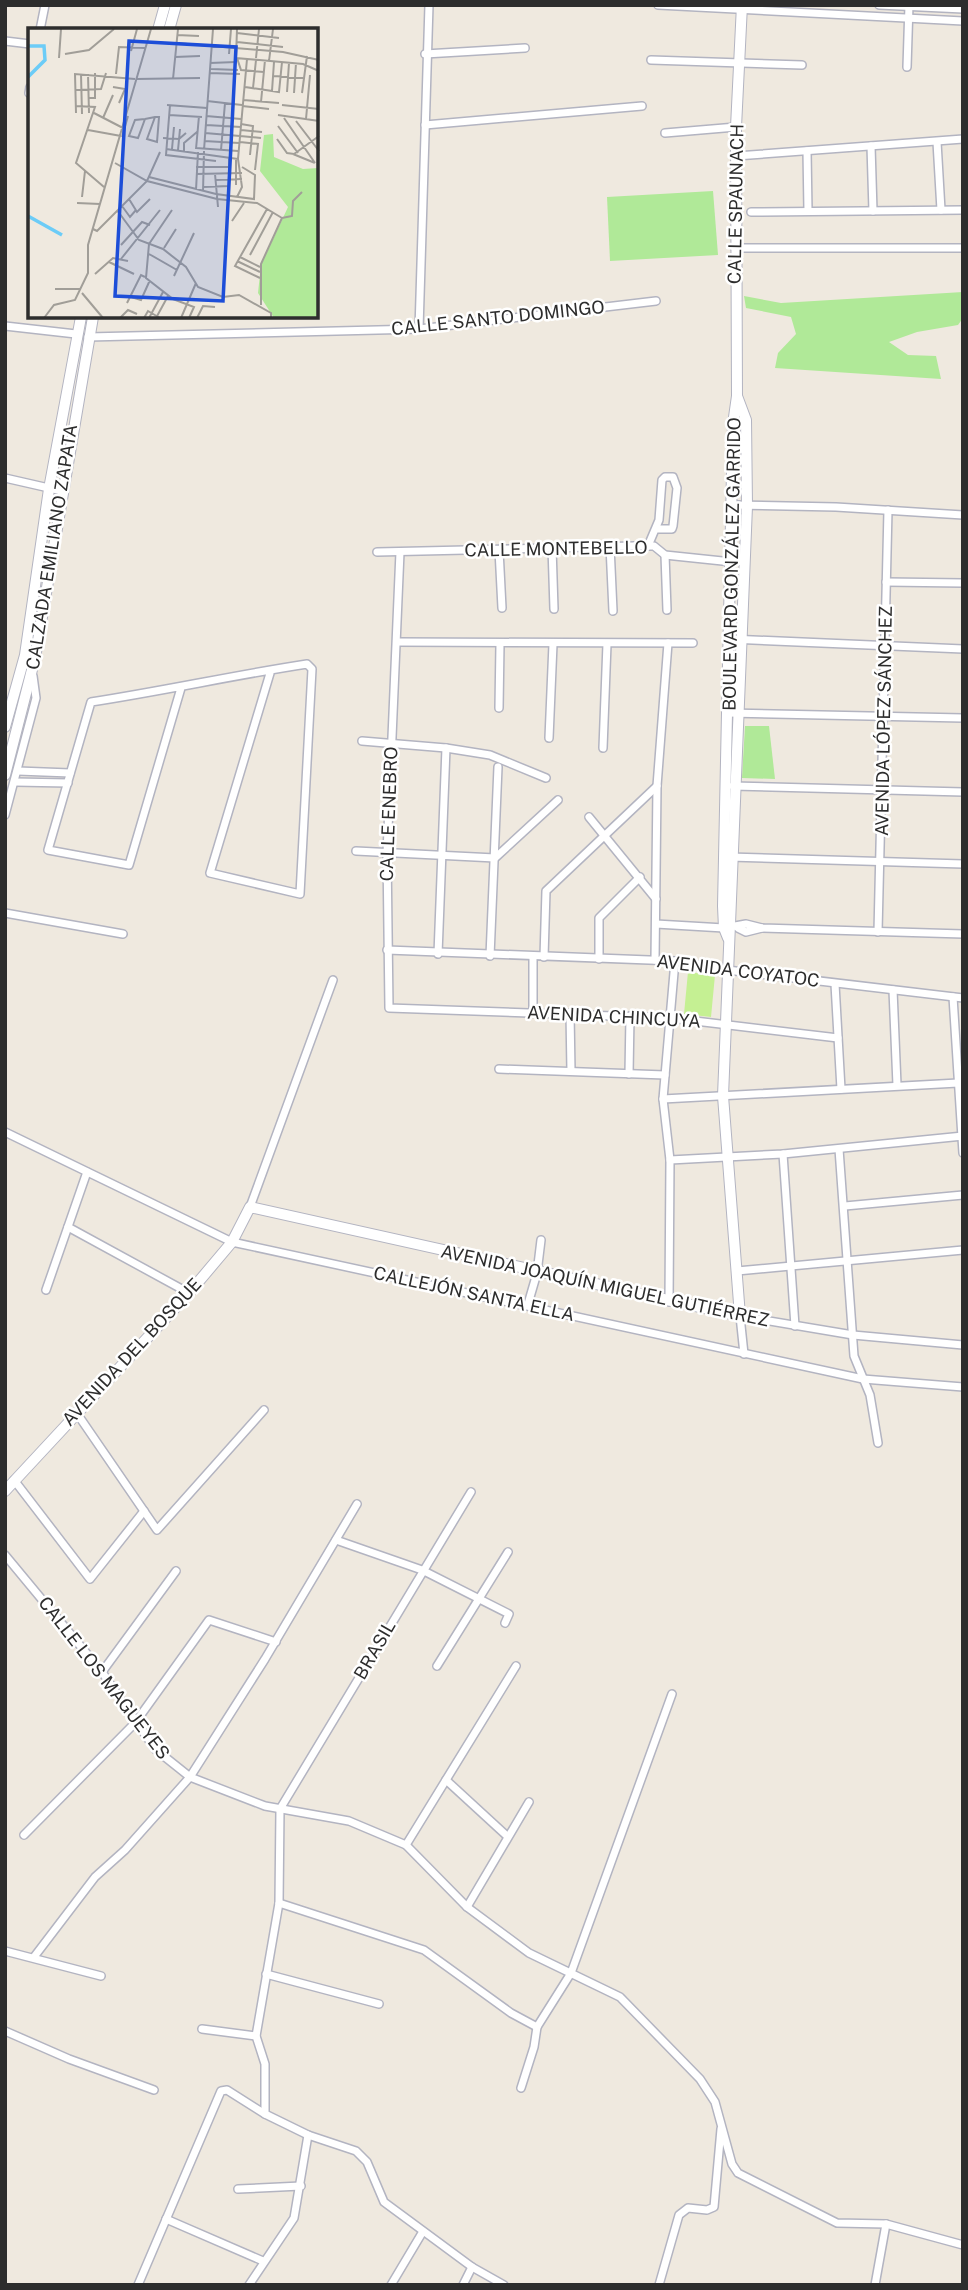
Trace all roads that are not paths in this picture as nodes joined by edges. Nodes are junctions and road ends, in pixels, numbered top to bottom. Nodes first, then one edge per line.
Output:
1 (45, 5) edge
2 (165, 5) edge
3 (176, 5) edge
4 (429, 5) edge
5 (658, 5) edge
6 (879, 5) edge
7 (909, 6) edge
8 (742, 8) edge
9 (963, 9) edge
10 (828, 10) edge
11 (908, 18) junction
12 (963, 21) edge
13 (40, 28) edge
14 (159, 28) edge
15 (170, 28) edge
16 (5, 41) edge
17 (28, 44) edge
18 (525, 48) dead end
19 (425, 54) junction
20 (651, 60) dead end
21 (739, 64) junction
22 (803, 65) dead end
23 (907, 67) dead end
24 (642, 106) dead end
25 (425, 125) junction
26 (736, 127) junction
27 (665, 133) dead end
28 (963, 139) edge
29 (937, 142) junction
30 (871, 146) junction
31 (807, 151) junction
32 (736, 156) junction
33 (941, 210) junction
34 (963, 210) edge
35 (808, 211) junction
36 (873, 211) junction
37 (751, 212) dead end
38 (735, 248) junction
39 (963, 248) edge
40 (656, 300) dead end
41 (81, 318) edge
42 (92, 318) edge
43 (5, 326) edge
44 (419, 329) junction
45 (82, 335) junction
46 (737, 397) junction
47 (5, 478) edge
48 (49, 489) junction
49 (62, 491) junction
50 (733, 505) junction
51 (747, 506) junction
52 (888, 510) junction
53 (963, 515) edge
54 (657, 529) junction
55 (610, 546) junction
56 (648, 546) junction
57 (552, 547) junction
58 (499, 550) junction
59 (377, 552) dead end
60 (400, 552) junction
61 (665, 555) junction
62 (732, 562) junction
63 (887, 582) junction
64 (963, 583) edge
65 (502, 608) dead end
66 (554, 609) dead end
67 (667, 610) dead end
68 (613, 611) dead end
69 (730, 639) junction
70 (742, 640) junction
71 (397, 642) junction
72 (668, 643) junction
73 (693, 643) dead end
74 (500, 644) junction
75 (553, 644) junction
76 (607, 644) junction
77 (886, 647) junction
78 (963, 649) edge
79 (32, 670) junction
80 (271, 670) junction
81 (181, 688) junction
82 (499, 708) dead end
83 (734, 713) junction
84 (883, 715) junction
85 (963, 718) edge
86 (5, 727) edge
87 (549, 737) dead end
88 (362, 741) dead end
89 (392, 742) junction
90 (446, 748) junction
91 (603, 748) dead end
92 (498, 767) dead end
93 (18, 771) junction
94 (71, 773) junction
95 (5, 775) edge
96 (546, 778) dead end
97 (15, 782) junction
98 (68, 783) junction
99 (731, 785) junction
100 (657, 786) junction
101 (882, 788) junction
102 (963, 792) edge
103 (558, 800) dead end
104 (5, 815) edge
105 (589, 817) dead end
106 (605, 834) junction
107 (356, 851) dead end
108 (387, 853) junction
109 (441, 856) junction
110 (729, 857) junction
111 (495, 858) junction
112 (880, 861) junction
113 (963, 864) edge
114 (640, 877) junction
115 (657, 900) junction
116 (5, 914) edge
117 (656, 924) junction
118 (730, 930) junction
119 (878, 932) junction
120 (123, 934) dead end
121 (963, 934) edge
122 (387, 950) junction
123 (438, 954) junction
124 (490, 956) junction
125 (533, 957) junction
126 (544, 957) junction
127 (598, 959) junction
128 (655, 960) junction
129 (675, 961) junction
130 (727, 970) junction
131 (333, 980) dead end
132 (835, 984) junction
133 (892, 990) junction
134 (953, 997) junction
135 (963, 998) edge
136 (389, 1008) joint
137 (533, 1012) junction
138 (570, 1013) junction
139 (630, 1016) junction
140 (670, 1018) junction
141 (726, 1024) junction
142 (838, 1038) junction
143 (499, 1069) dead end
144 (571, 1071) junction
145 (629, 1074) junction
146 (665, 1076) junction
147 (958, 1083) junction
148 (897, 1085) junction
149 (841, 1089) junction
150 (723, 1096) junction
151 (663, 1099) junction
152 (5, 1132) edge
153 (962, 1136) edge
154 (839, 1149) junction
155 (963, 1153) edge
156 (783, 1154) junction
157 (726, 1158) junction
158 (670, 1160) junction
159 (87, 1172) junction
160 (963, 1195) edge
161 (845, 1206) junction
162 (250, 1207) junction
163 (68, 1227) junction
164 (541, 1240) dead end
165 (232, 1242) junction
166 (963, 1250) edge
167 (848, 1263) junction
168 (791, 1268) junction
169 (737, 1271) junction
170 (537, 1273) junction
171 (46, 1290) dead end
172 (189, 1293) junction
173 (669, 1302) junction
174 (528, 1304) junction
175 (740, 1316) junction
176 (795, 1325) junction
177 (853, 1335) junction
178 (963, 1345) edge
179 (744, 1354) junction
180 (863, 1379) junction
181 (963, 1387) edge
182 (264, 1410) dead end
183 (76, 1412) junction
184 (878, 1443) dead end
185 (15, 1480) junction
186 (5, 1491) edge
187 (471, 1492) dead end
188 (356, 1504) dead end
189 (144, 1511) junction
190 (336, 1540) junction
191 (508, 1552) dead end
192 (5, 1555) edge
193 (422, 1570) junction
194 (176, 1572) dead end
195 (480, 1598) junction
196 (505, 1623) dead end
197 (276, 1642) junction
198 (436, 1666) dead end
199 (516, 1666) dead end
200 (102, 1672) junction
201 (672, 1694) dead end
202 (135, 1723) junction
203 (190, 1777) junction
204 (446, 1780) junction
205 (529, 1802) dead end
206 (280, 1809) junction
207 (24, 1835) dead end
208 (507, 1836) junction
209 (406, 1845) junction
210 (279, 1903) junction
211 (467, 1908) junction
212 (5, 1951) edge
213 (34, 1957) junction
214 (571, 1973) junction
215 (266, 1974) junction
216 (101, 1976) dead end
217 (379, 2004) dead end
218 (537, 2027) junction
219 (202, 2029) dead end
220 (5, 2031) edge
221 (256, 2036) junction
222 (520, 2088) dead end
223 (154, 2090) dead end
224 (265, 2114) junction
225 (722, 2121) junction
226 (308, 2134) junction
227 (301, 2186) junction
228 (238, 2189) dead end
229 (166, 2219) junction
230 (886, 2224) junction
231 (422, 2233) junction
232 (963, 2245) edge
233 (263, 2261) junction
234 (472, 2267) junction
235 (138, 2285) edge
236 (249, 2285) edge
237 (391, 2285) edge
238 (463, 2285) edge
239 (504, 2285) edge
240 (659, 2285) edge
241 (875, 2285) edge

1 - 13 street
2 - 14 street
3 - 15 street
4 - 19 street
5 - 8 street
6 - 7 street
7 - 9 street
7 - 11 street
8 - 10 street
8 - 21 street, CALLE SPAUNACH
10 - 11 street
11 - 12 street
11 - 23 street
16 - 17 street
18 - 19 street
19 - 25 street
20 - 21 street
21 - 22 street
21 - 26 street, CALLE SPAUNACH
24 - 25 street
25 - 44 street
26 - 27 street
26 - 32 street, CALLE SPAUNACH
28 - 29 street
29 - 30 street
29 - 33 street
30 - 31 street
30 - 36 street
31 - 32 street
31 - 35 street
32 - 38 street, CALLE SPAUNACH
33 - 34 street
33 - 36 street
35 - 36 street
35 - 37 street
38 - 39 street
38 - 46 street, CALLE SPAUNACH
40 - 44 street, CALLE SANTO DOMINGO
41 - 45 street, CALZADA EMILIANO ZAPATA
42 - 45 street, CALZADA EMILIANO ZAPATA
43 - 45 street, CALLE SANTO DOMINGO
44 - 45 street, CALLE SANTO DOMINGO
45 - 48 street, CALZADA EMILIANO ZAPATA
45 - 49 street, CALZADA EMILIANO ZAPATA
46 - 50 street, BOULEVARD GONZÁLEZ GARRIDO
46 - 51 street, BOULEVARD GONZÁLEZ GARRIDO
47 - 48 street
48 - 49 street
48 - 86 street, CALZADA EMILIANO ZAPATA
49 - 79 street, CALZADA EMILIANO ZAPATA
50 - 51 street
50 - 62 street, BOULEVARD GONZÁLEZ GARRIDO
51 - 52 street
51 - 70 street, BOULEVARD GONZÁLEZ GARRIDO
52 - 53 street
52 - 63 street, AVENIDA LÓPEZ SÁNCHEZ
54 - 54 street
54 - 56 street
55 - 56 street, CALLE MONTEBELLO
55 - 57 street, CALLE MONTEBELLO
55 - 68 street
56 - 61 street, CALLE MONTEBELLO
57 - 58 street, CALLE MONTEBELLO
57 - 66 street
58 - 60 street, CALLE MONTEBELLO
58 - 65 street
59 - 60 street, CALLE MONTEBELLO
60 - 71 street, CALLE ENEBRO
61 - 62 street, CALLE MONTEBELLO
61 - 67 street
62 - 69 street, BOULEVARD GONZÁLEZ GARRIDO
63 - 64 street
63 - 77 street, AVENIDA LÓPEZ SÁNCHEZ
69 - 70 street
69 - 83 street, BOULEVARD GONZÁLEZ GARRIDO
70 - 77 street
70 - 83 street, BOULEVARD GONZÁLEZ GARRIDO
71 - 74 street
71 - 89 street, CALLE ENEBRO
72 - 73 street
72 - 76 street
72 - 100 street
74 - 75 street
74 - 82 street
75 - 76 street
75 - 87 street
76 - 91 street
77 - 78 street
77 - 84 street, AVENIDA LÓPEZ SÁNCHEZ
79 - 93 street
79 - 95 street, CALZADA EMILIANO ZAPATA
80 - 80 street
80 - 81 street
81 - 94 street
81 - 98 street
83 - 84 street
83 - 99 street, BOULEVARD GONZÁLEZ GARRIDO
84 - 85 street
84 - 101 street, AVENIDA LÓPEZ SÁNCHEZ
88 - 89 street
89 - 90 street
89 - 108 street, CALLE ENEBRO
90 - 96 street
90 - 109 street
92 - 111 street
93 - 94 street
93 - 97 street
94 - 98 street
97 - 98 street
97 - 104 street
99 - 101 street
99 - 110 street, BOULEVARD GONZÁLEZ GARRIDO
100 - 106 street
100 - 115 street
101 - 102 street
101 - 112 street, AVENIDA LÓPEZ SÁNCHEZ
103 - 111 street
105 - 106 street
106 - 114 street
106 - 126 street
107 - 108 street
108 - 109 street
108 - 122 street, CALLE ENEBRO
109 - 111 street
109 - 123 street
110 - 112 street
110 - 118 street, BOULEVARD GONZÁLEZ GARRIDO
111 - 124 street
112 - 113 street
112 - 119 street, AVENIDA LÓPEZ SÁNCHEZ
114 - 115 street
114 - 127 street
115 - 117 street
116 - 120 street
117 - 118 street
117 - 128 street
118 - 119 street
118 - 130 street, BOULEVARD GONZÁLEZ GARRIDO
119 - 121 street
122 - 123 street, AVENIDA COYATOC
122 - 136 street, CALLE ENEBRO
123 - 124 street, AVENIDA COYATOC
124 - 125 street, AVENIDA COYATOC
125 - 126 street, AVENIDA COYATOC
125 - 137 street
126 - 127 street, AVENIDA COYATOC
127 - 128 street, AVENIDA COYATOC
128 - 129 street, AVENIDA COYATOC
129 - 130 street, AVENIDA COYATOC
129 - 140 street
130 - 132 street, AVENIDA COYATOC
130 - 141 street, BOULEVARD GONZÁLEZ GARRIDO
131 - 162 street
132 - 133 street, AVENIDA COYATOC
132 - 142 street
133 - 134 street, AVENIDA COYATOC
133 - 148 street
134 - 135 street, AVENIDA COYATOC
134 - 147 street
136 - 137 street, AVENIDA CHINCUYA
137 - 138 street, AVENIDA CHINCUYA
138 - 139 street, AVENIDA CHINCUYA
138 - 144 street
139 - 140 street, AVENIDA CHINCUYA
139 - 145 street
140 - 141 street, AVENIDA CHINCUYA
140 - 146 street
141 - 142 street, AVENIDA CHINCUYA
141 - 150 street, BOULEVARD GONZÁLEZ GARRIDO
142 - 149 street
143 - 144 street
144 - 145 street
145 - 146 street
146 - 151 street
147 - 148 street
147 - 153 street
148 - 149 street
149 - 150 street
150 - 151 street
150 - 157 street, BOULEVARD GONZÁLEZ GARRIDO
151 - 158 street
152 - 159 street, CALLEJÓN SANTA ELLA
153 - 154 street
153 - 155 street
154 - 156 street
154 - 161 street
156 - 157 street
156 - 168 street
157 - 158 street
157 - 169 street, BOULEVARD GONZÁLEZ GARRIDO
158 - 173 street
159 - 163 street
159 - 165 street, CALLEJÓN SANTA ELLA
160 - 161 street
161 - 167 street
162 - 165 street, AVENIDA DEL BOSQUE
162 - 170 street, AVENIDA JOAQUÍN MIGUEL GUTIÉRREZ
163 - 171 street
163 - 172 street
164 - 170 street
165 - 172 street, AVENIDA DEL BOSQUE
165 - 174 street, CALLEJÓN SANTA ELLA
166 - 167 street
167 - 168 street
167 - 177 street
168 - 169 street
168 - 176 street
169 - 175 street, BOULEVARD GONZÁLEZ GARRIDO
170 - 173 street, AVENIDA JOAQUÍN MIGUEL GUTIÉRREZ
170 - 174 street
172 - 183 street, AVENIDA DEL BOSQUE
173 - 175 street, AVENIDA JOAQUÍN MIGUEL GUTIÉRREZ
174 - 179 street, CALLEJÓN SANTA ELLA
175 - 176 street, AVENIDA JOAQUÍN MIGUEL GUTIÉRREZ
175 - 179 street, BOULEVARD GONZÁLEZ GARRIDO
176 - 177 street, AVENIDA JOAQUÍN MIGUEL GUTIÉRREZ
177 - 178 street, AVENIDA JOAQUÍN MIGUEL GUTIÉRREZ
177 - 180 street
179 - 180 street, CALLEJÓN SANTA ELLA
180 - 181 street, CALLEJÓN SANTA ELLA
180 - 184 street
182 - 189 street
183 - 185 street, AVENIDA DEL BOSQUE
183 - 189 street
185 - 186 street, AVENIDA DEL BOSQUE
185 - 189 street
187 - 193 street, BRASIL
188 - 190 street
190 - 193 street
190 - 197 street
191 - 195 street
192 - 200 street, CALLE LOS MAGUEYES
193 - 195 street
193 - 206 street, BRASIL
194 - 200 street
195 - 196 street
195 - 198 street
197 - 202 street
197 - 203 street
199 - 204 street
200 - 202 street, CALLE LOS MAGUEYES
201 - 214 street
202 - 203 street, CALLE LOS MAGUEYES
202 - 207 street
203 - 206 street, CALLE LOS MAGUEYES
203 - 213 street
204 - 208 street
204 - 209 street
205 - 208 street
206 - 209 street, CALLE LOS MAGUEYES
206 - 210 street
208 - 211 street
209 - 211 street, CALLE LOS MAGUEYES
210 - 215 street
210 - 218 street
211 - 214 street, CALLE LOS MAGUEYES
212 - 213 street
213 - 216 street
214 - 218 street
214 - 225 street, CALLE LOS MAGUEYES
215 - 217 street
215 - 221 street
218 - 222 street
219 - 221 street
220 - 223 street
221 - 224 street
224 - 226 street
224 - 229 street
225 - 230 street, CALLE LOS MAGUEYES
225 - 240 street
226 - 227 street
226 - 231 street
227 - 228 street
227 - 233 street
229 - 233 street
229 - 235 street
230 - 232 street, CALLE LOS MAGUEYES
230 - 241 street
231 - 234 street
231 - 237 street
233 - 236 street
234 - 238 street
234 - 239 street

